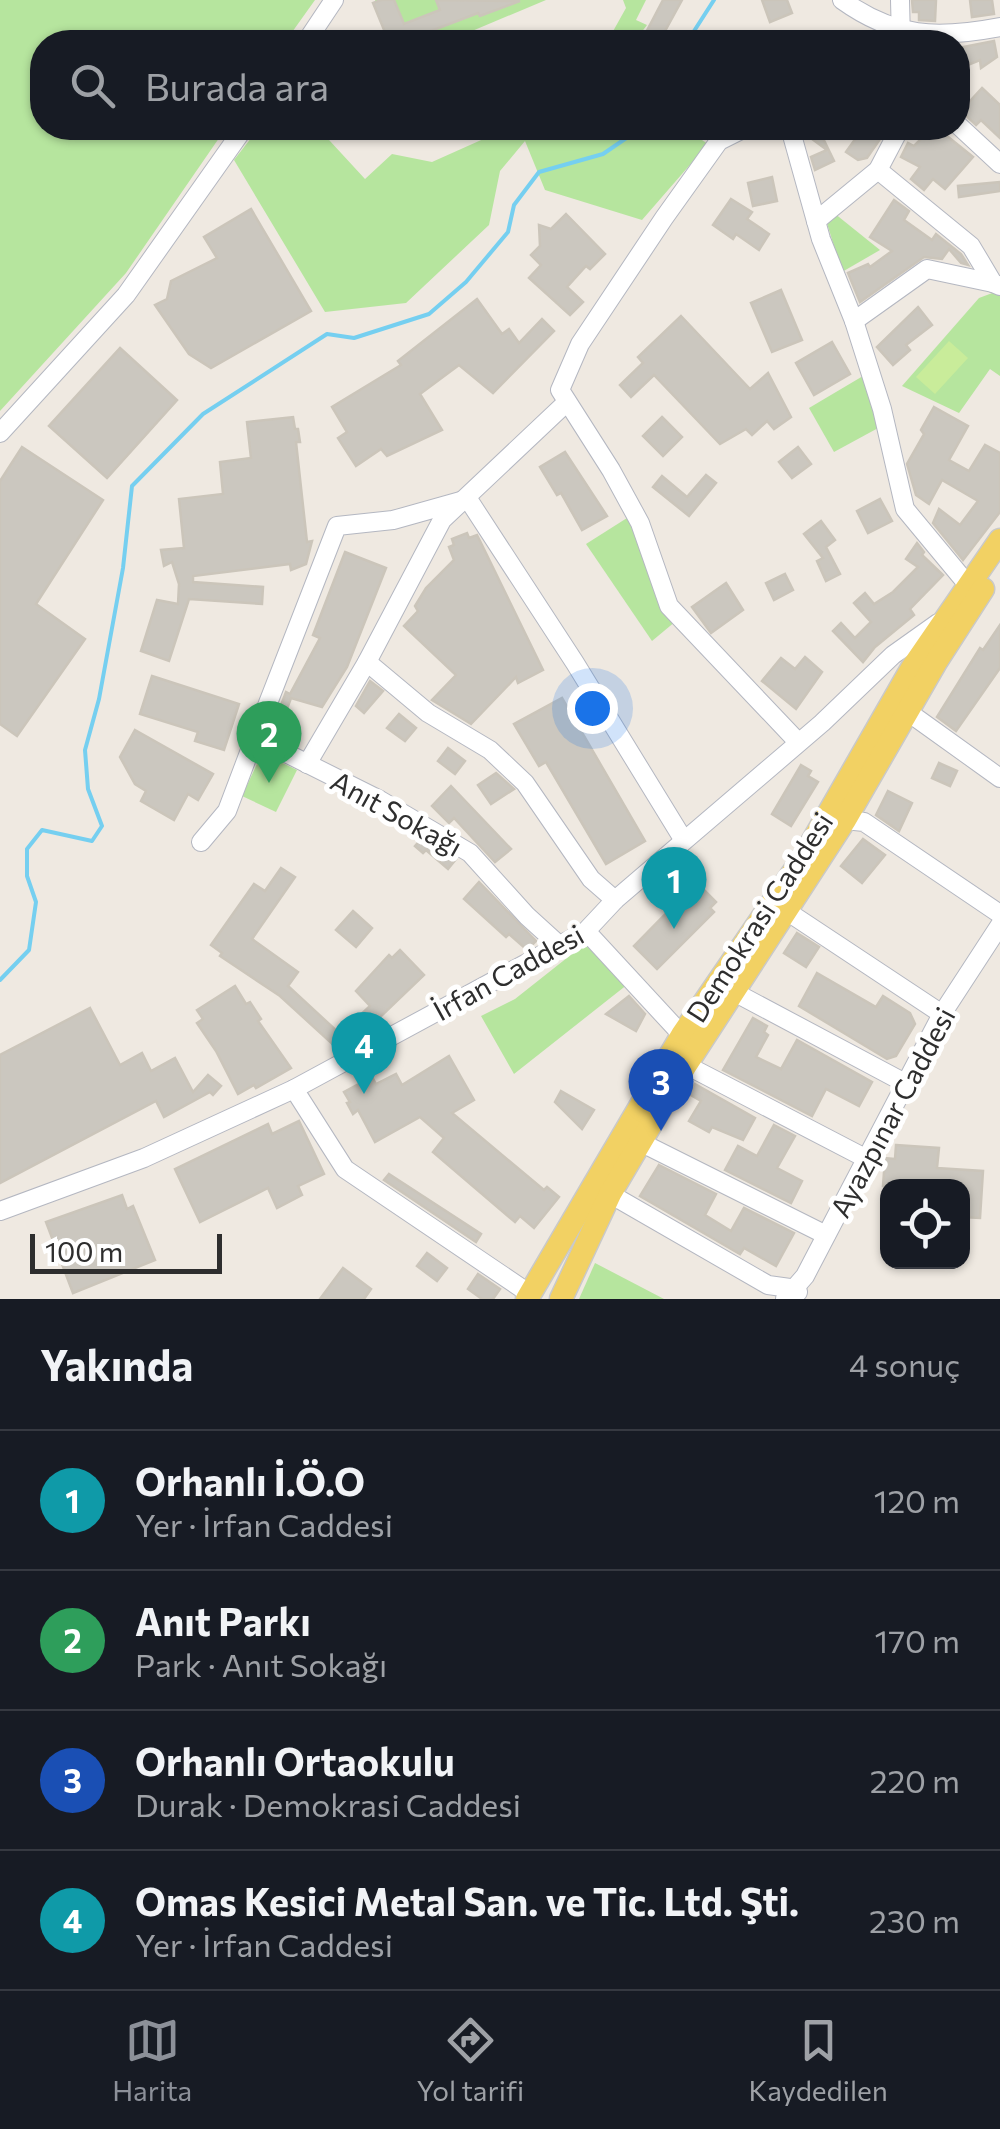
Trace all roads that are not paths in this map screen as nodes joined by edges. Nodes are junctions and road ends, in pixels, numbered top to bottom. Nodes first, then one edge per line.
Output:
1 (334, 0) edge
2 (842, 0) edge
3 (900, 0) edge
4 (1000, 27) edge
5 (314, 30) edge
6 (888, 30) edge
7 (900, 30) edge
8 (970, 33) edge
9 (970, 136) edge
10 (235, 140) edge
11 (723, 140) edge
12 (793, 140) edge
13 (892, 140) edge
14 (1000, 164) edge
15 (878, 170) junction
16 (816, 221) junction
17 (996, 285) edge
18 (854, 321) junction
19 (564, 396) junction
20 (0, 432) edge
21 (468, 499) junction
22 (1000, 540) edge
23 (1000, 566) edge
24 (968, 585) junction
25 (944, 618) junction
26 (367, 662) junction
27 (908, 712) junction
28 (261, 721) junction
29 (798, 742) junction
30 (308, 764) junction
31 (1000, 778) edge
32 (845, 820) junction
33 (684, 839) junction
34 (201, 842) dead end
35 (615, 900) junction
36 (788, 912) junction
37 (1000, 914) edge
38 (1000, 924) edge
39 (586, 931) junction
40 (560, 946) junction
41 (734, 992) junction
42 (942, 1014) junction
43 (682, 1034) junction
44 (686, 1065) junction
45 (905, 1083) junction
46 (294, 1090) junction
47 (640, 1142) junction
48 (867, 1159) junction
49 (610, 1194) junction
50 (0, 1211) edge
51 (826, 1235) junction
52 (528, 1296) edge
53 (794, 1296) edge
54 (561, 1299) edge

1 - 5 street
2 - 6 street
3 - 7 street
4 - 8 street
9 - 14 street
10 - 20 street
11 - 19 street
12 - 16 street
13 - 15 street
15 - 16 street
15 - 17 street
16 - 18 street
17 - 18 street
18 - 24 street
19 - 21 street
19 - 29 street
21 - 26 street
21 - 28 street
21 - 33 street
22 - 24 main road, Demokrasi Caddesi
23 - 27 main road, Demokrasi Caddesi
24 - 25 main road, Demokrasi Caddesi
25 - 29 street, İrfan Caddesi
25 - 43 main road, Demokrasi Caddesi
26 - 30 street
26 - 35 street
27 - 31 street
27 - 32 main road, Demokrasi Caddesi
28 - 30 street, Anıt Sokağı
28 - 34 street
29 - 33 street, İrfan Caddesi
30 - 40 street, Anıt Sokağı
32 - 36 main road, Demokrasi Caddesi
32 - 37 street
33 - 35 street, İrfan Caddesi
35 - 39 street, İrfan Caddesi
36 - 41 main road, Demokrasi Caddesi
36 - 42 street
38 - 42 street, Ayazpınar Caddesi
39 - 40 street, İrfan Caddesi
39 - 43 street
40 - 46 street, İrfan Caddesi
41 - 44 main road, Demokrasi Caddesi
41 - 45 street
42 - 45 street, Ayazpınar Caddesi
43 - 52 main road, Demokrasi Caddesi
44 - 47 main road, Demokrasi Caddesi
44 - 48 street
45 - 48 street, Ayazpınar Caddesi
46 - 50 street, İrfan Caddesi
46 - 52 street
47 - 49 main road, Demokrasi Caddesi
47 - 51 street
48 - 51 street, Ayazpınar Caddesi
49 - 53 street
49 - 54 main road, Demokrasi Caddesi
51 - 53 street, Ayazpınar Caddesi

